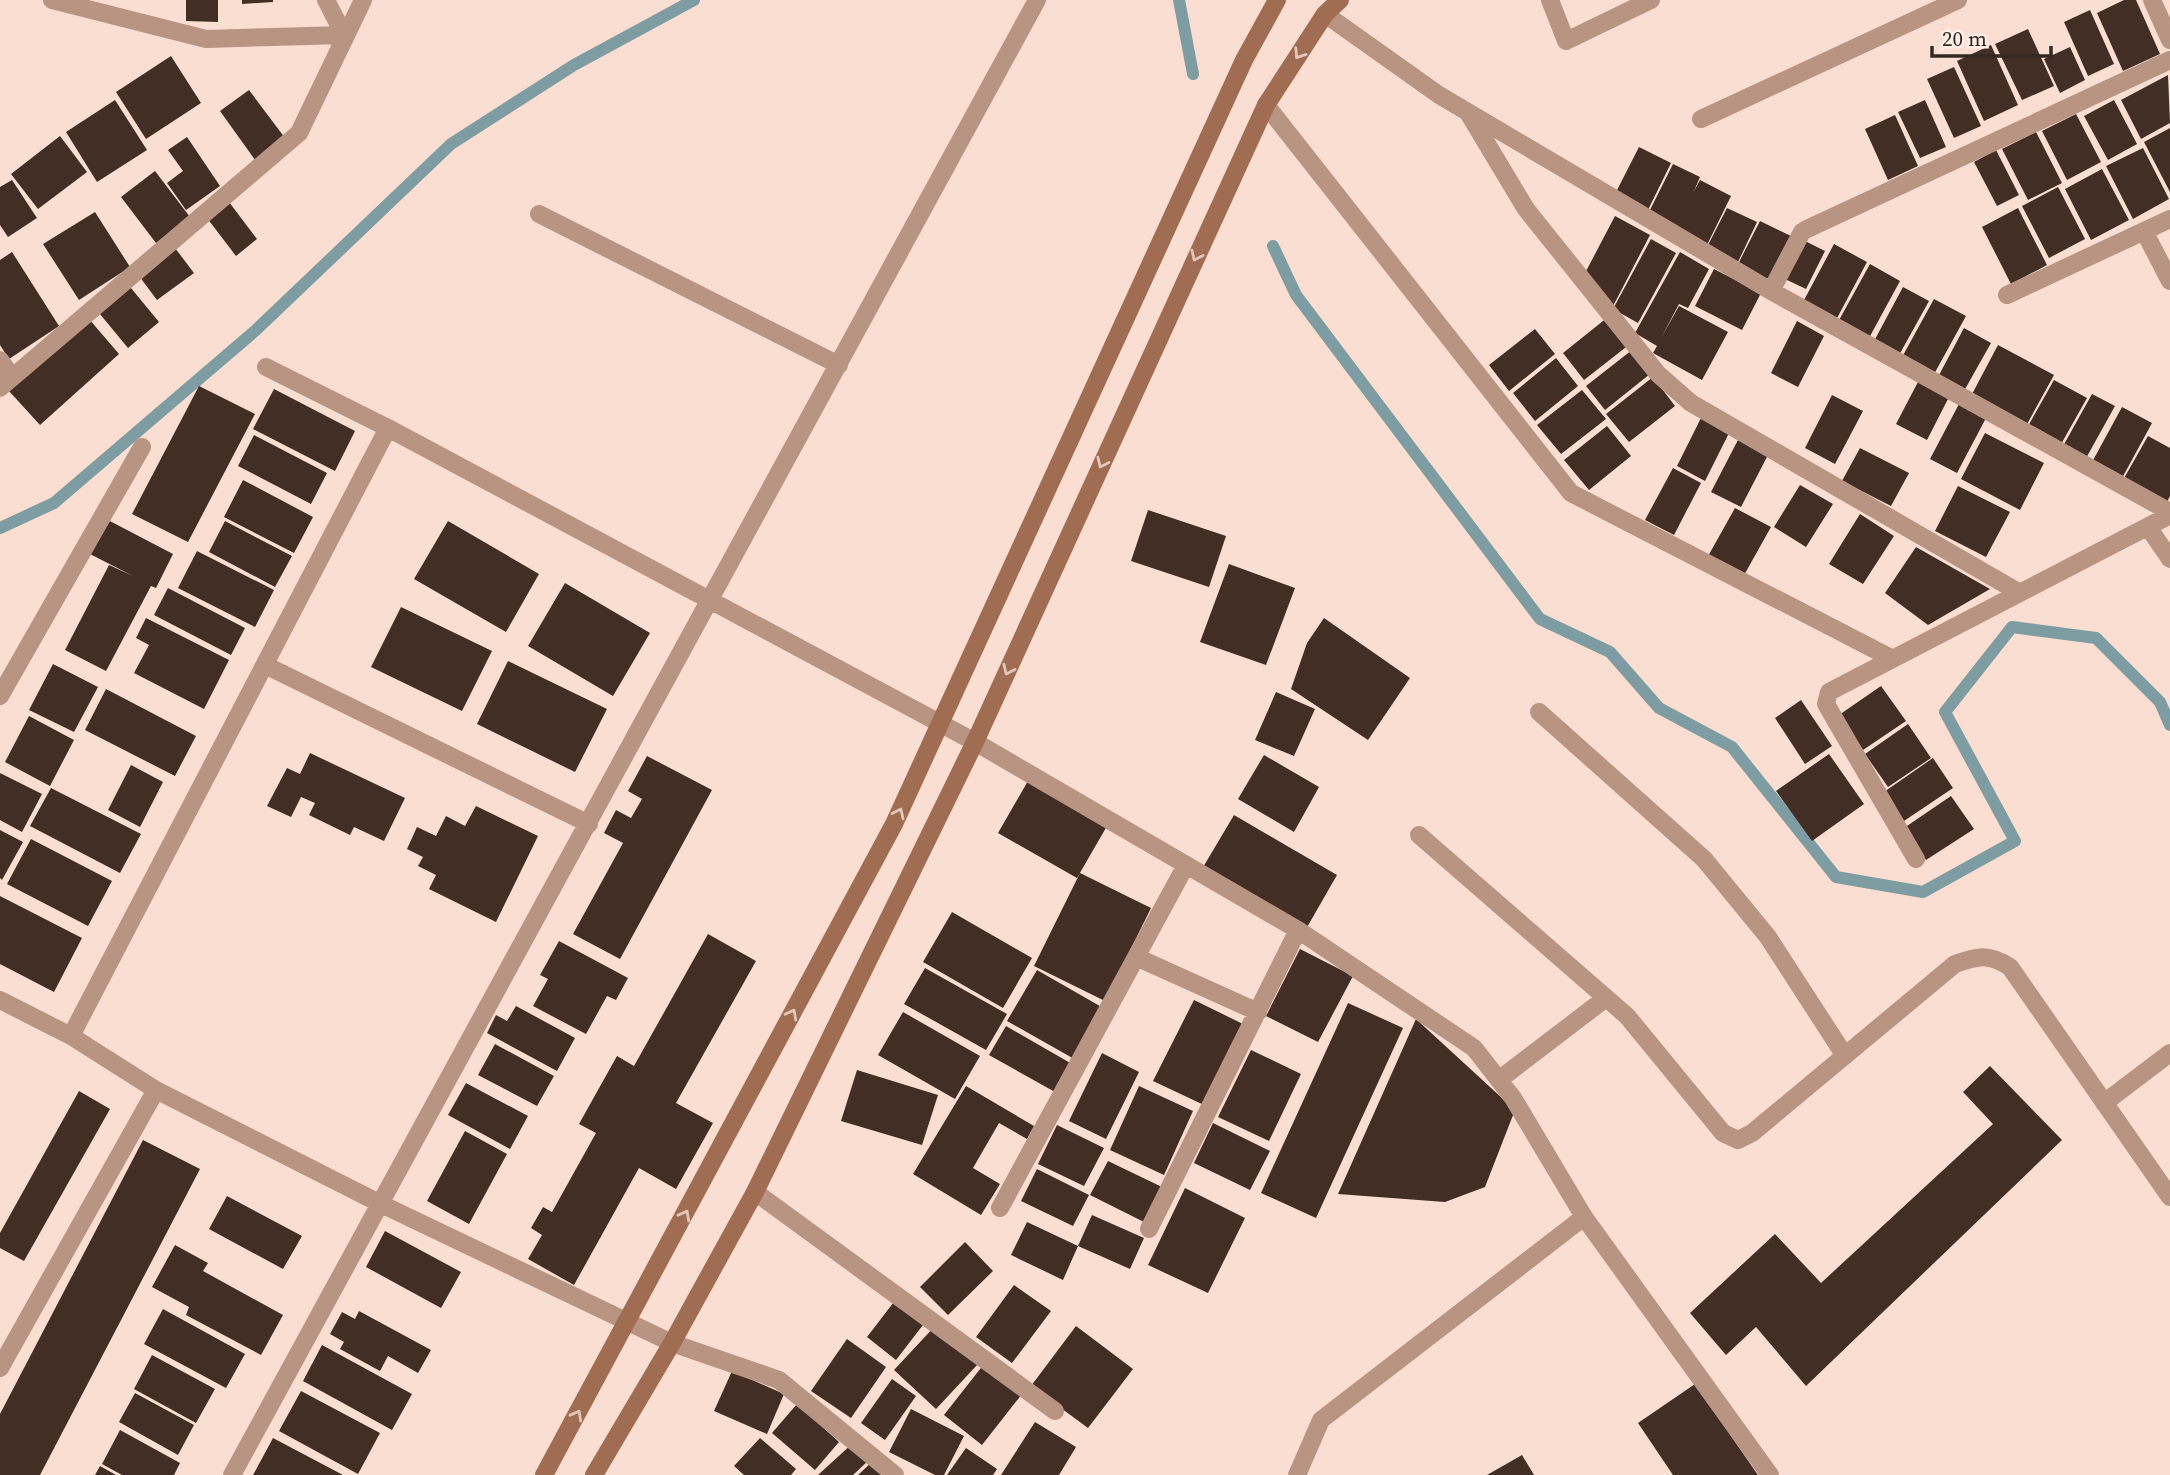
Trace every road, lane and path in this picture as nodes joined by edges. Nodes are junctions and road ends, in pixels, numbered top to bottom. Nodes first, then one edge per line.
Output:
1 (52, 0) edge
2 (326, 0) edge
3 (363, 0) edge
4 (1037, 0) edge
5 (1277, 0) edge
6 (1340, 0) edge
7 (1550, 0) edge
8 (1650, 0) edge
9 (1958, 0) edge
10 (2152, 0) edge
11 (1325, 14) junction
12 (344, 35) junction
13 (2170, 40) edge
14 (2170, 60) edge
15 (1266, 105) junction
16 (1468, 112) junction
17 (1701, 119) dead end
18 (539, 214) dead end
19 (2170, 219) edge
20 (2144, 231) junction
21 (2170, 281) edge
22 (1771, 290) junction
23 (2007, 295) dead end
24 (0, 360) edge
25 (839, 365) junction
26 (266, 367) dead end
27 (6, 382) edge
28 (388, 428) junction
29 (142, 447) dead end
30 (2170, 514) edge
31 (2148, 527) junction
32 (2170, 559) edge
33 (2020, 593) junction
34 (711, 601) junction
35 (1891, 658) junction
36 (265, 665) junction
37 (0, 696) edge
38 (1539, 712) dead end
39 (941, 724) junction
40 (975, 742) junction
41 (589, 824) junction
42 (1419, 835) dead end
43 (1916, 859) dead end
44 (1186, 865) junction
45 (1298, 930) junction
46 (1136, 957) junction
47 (1606, 998) junction
48 (3, 1006) edge
49 (1258, 1012) junction
50 (71, 1036) junction
51 (2170, 1053) edge
52 (1845, 1056) junction
53 (1500, 1079) junction
54 (156, 1090) junction
55 (2104, 1103) junction
56 (755, 1192) junction
57 (2170, 1197) edge
58 (381, 1204) junction
59 (1000, 1208) dead end
60 (1584, 1217) junction
61 (1149, 1229) dead end
62 (628, 1322) junction
63 (672, 1343) junction
64 (0, 1368) edge
65 (1055, 1411) dead end
66 (232, 1475) edge
67 (544, 1475) edge
68 (594, 1475) edge
69 (895, 1475) edge
70 (1297, 1475) edge
71 (1770, 1475) edge

1 - 12 street
2 - 12 street
3 - 12 street
4 - 25 street
5 - 39 main road
6 - 11 main road
7 - 8 street
9 - 17 street
10 - 13 street
11 -> 15 main road
11 - 16 street
12 - 27 street
14 - 22 street
15 - 35 street
15 -> 40 main road
16 - 22 street
16 - 33 street
18 - 25 street
19 - 20 street
20 - 21 street
20 - 23 street
22 - 30 street
24 - 27 street
25 - 34 street
26 - 28 street
28 - 34 street
28 - 36 street
29 - 37 street
30 - 31 street
31 - 32 street
31 - 33 street
33 - 35 street
34 - 39 street
34 - 41 street
35 - 43 street
36 - 41 street
36 - 50 street
38 - 52 street
39 - 40 street
62 -> 39 main road
40 - 44 street
40 - 56 main road
41 - 58 street
42 - 47 street
44 - 45 street
44 - 46 street
45 - 49 street
45 - 53 street
46 - 49 street
46 - 59 street
47 - 52 street
47 - 53 street
48 - 50 street
49 - 61 street
50 - 54 street
51 - 55 street
52 - 55 street
53 - 60 street
54 - 58 street
54 - 64 street
55 - 57 street
56 - 63 main road
56 - 65 street
58 - 62 street
58 - 66 street
60 - 70 street
60 - 71 street
62 - 63 street
67 -> 62 main road
63 - 68 main road
63 - 69 street

